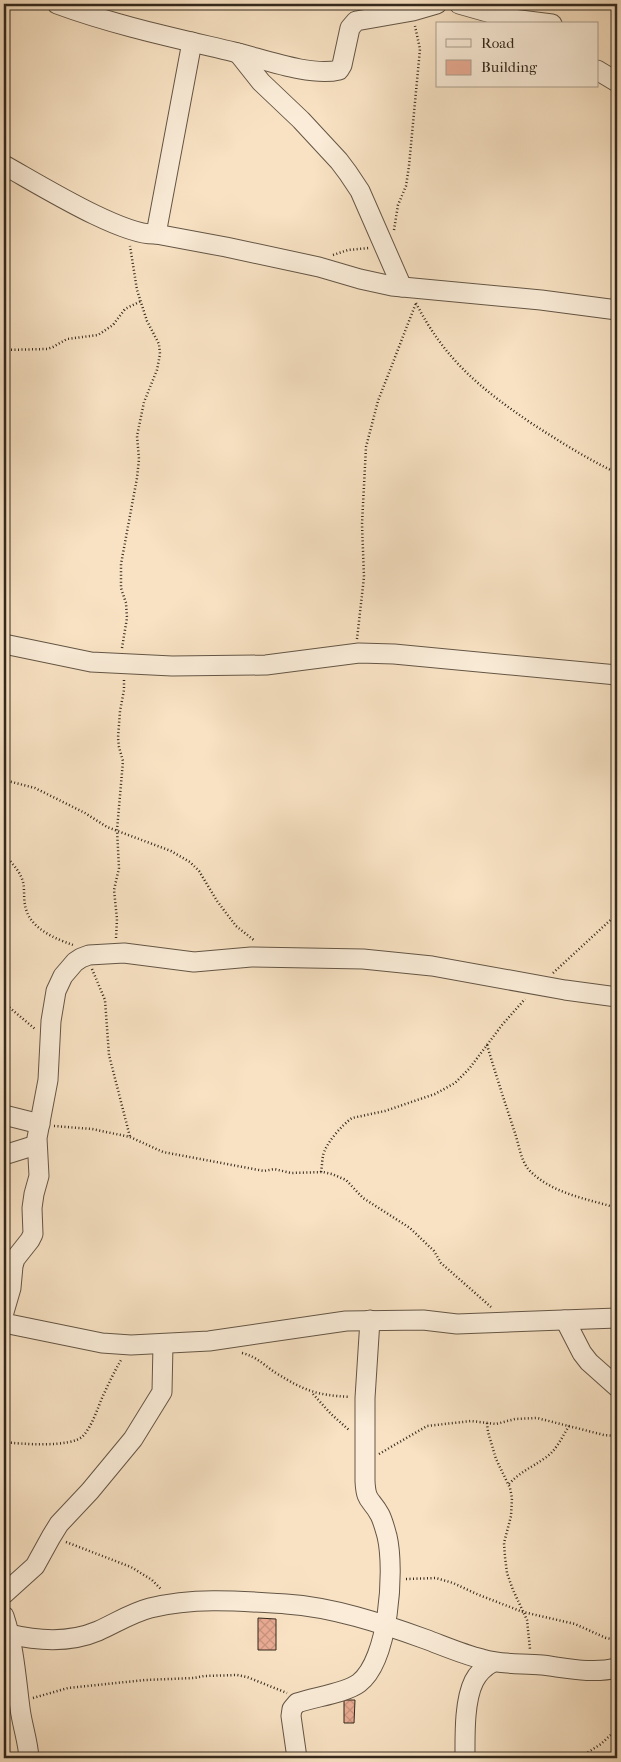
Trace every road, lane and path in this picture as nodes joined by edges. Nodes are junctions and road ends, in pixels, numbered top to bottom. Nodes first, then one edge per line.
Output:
1 (56, 4) edge
2 (437, 4) edge
3 (459, 4) edge
4 (413, 11) junction
5 (532, 22) edge
6 (192, 42) junction
7 (238, 53) junction
8 (598, 71) edge
9 (617, 82) edge
10 (4, 165) edge
11 (128, 228) junction
12 (156, 234) junction
13 (387, 251) junction
14 (318, 267) junction
15 (410, 293) junction
16 (141, 301) junction
17 (617, 310) edge
18 (4, 350) edge
19 (617, 473) edge
20 (4, 644) edge
21 (359, 653) junction
22 (122, 664) junction
23 (617, 674) edge
24 (4, 780) edge
25 (117, 830) junction
26 (4, 853) edge
27 (617, 914) edge
28 (257, 942) dead end
29 (112, 954) junction
30 (89, 955) junction
31 (540, 985) junction
32 (617, 997) edge
33 (4, 1003) edge
34 (49, 1045) junction
35 (487, 1045) junction
36 (4, 1115) edge
37 (40, 1124) junction
38 (130, 1137) junction
39 (36, 1145) junction
40 (4, 1155) edge
41 (321, 1172) junction
42 (617, 1208) edge
43 (4, 1312) edge
44 (617, 1318) edge
45 (370, 1320) junction
46 (564, 1320) junction
47 (508, 1322) junction
48 (4, 1323) edge
49 (163, 1344) junction
50 (131, 1345) junction
51 (238, 1353) dead end
52 (617, 1387) edge
53 (312, 1392) junction
54 (365, 1398) junction
55 (487, 1423) junction
56 (569, 1426) junction
57 (617, 1436) edge
58 (364, 1440) junction
59 (4, 1442) edge
60 (364, 1466) junction
61 (509, 1484) junction
62 (44, 1548) junction
63 (389, 1580) junction
64 (4, 1594) edge
65 (178, 1604) junction
66 (523, 1612) junction
67 (4, 1616) edge
68 (385, 1626) junction
69 (9, 1634) junction
70 (617, 1640) edge
71 (493, 1662) junction
72 (529, 1664) junction
73 (617, 1668) edge
74 (14, 1706) edge
75 (293, 1707) junction
76 (617, 1728) edge
77 (29, 1758) edge
78 (297, 1758) edge
79 (464, 1758) edge
80 (508, 1758) edge
81 (579, 1758) edge

1 - 6 street
2 - 4 street
3 - 5 street
4 - 7 street
4 - 13 path
6 - 7 street
6 - 12 street
7 - 13 street
8 - 9 street
10 - 11 street
11 - 12 street
11 - 16 path
12 - 14 street
13 - 14 path
13 - 15 street
14 - 15 street
15 - 17 street
15 - 19 path
15 - 21 path
16 - 18 path
16 - 22 path
20 - 22 street
21 - 22 street
21 - 23 street
22 - 25 path
24 - 25 path
25 - 28 path
25 - 29 path
26 - 30 path
27 - 31 path
29 - 30 street
29 - 31 street
30 - 34 street
30 - 38 path
31 - 32 street
31 - 35 path
33 - 34 path
34 - 37 street
35 - 41 path
35 - 42 path
36 - 37 street
37 - 38 path
37 - 39 street
38 - 41 path
39 - 40 street
39 - 43 street
41 - 47 path
44 - 46 street
45 - 47 street
45 - 49 street
45 - 54 street
46 - 47 street
46 - 52 street
48 - 50 street
49 - 50 street
49 - 62 street
50 - 59 path
51 - 53 path
53 - 54 path
53 - 58 path
54 - 58 street
55 - 56 path
55 - 60 path
55 - 61 path
56 - 57 path
56 - 61 path
58 - 60 street
60 - 63 street
61 - 66 path
62 - 64 street
62 - 65 path
63 - 66 path
63 - 68 street
65 - 68 street
65 - 69 street
66 - 70 path
66 - 72 path
67 - 69 street
68 - 71 street
68 - 75 street
69 - 74 street
71 - 72 street
71 - 79 street
72 - 73 street
74 - 75 path
74 - 77 street
75 - 78 street
76 - 81 path
79 - 80 path

